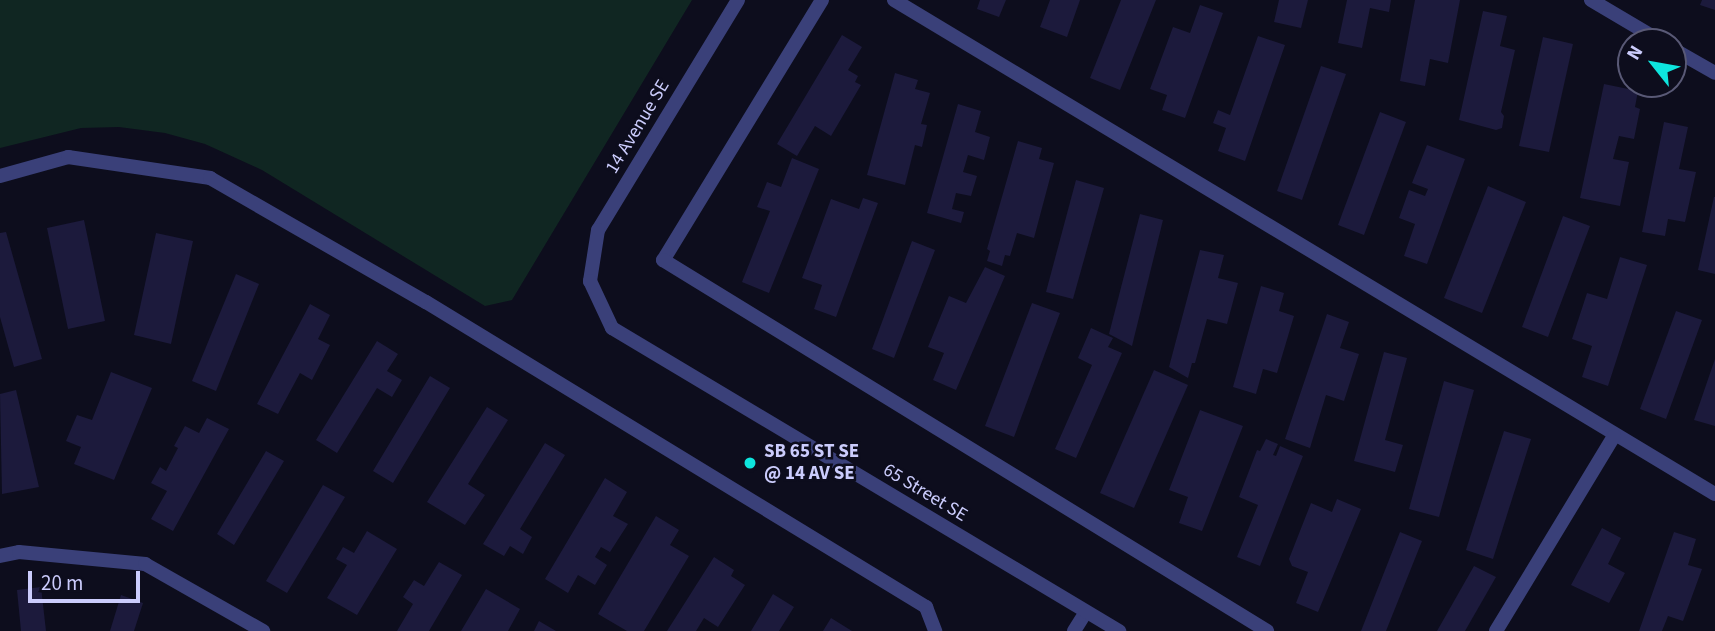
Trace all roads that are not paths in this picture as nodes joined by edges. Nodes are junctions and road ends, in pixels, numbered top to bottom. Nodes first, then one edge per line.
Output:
1 (738, 0) edge
2 (822, 0) edge
3 (894, 0) edge
4 (1591, 0) edge
5 (1638, 28) edge
6 (1687, 56) edge
7 (1715, 73) edge
8 (0, 176) edge
9 (590, 281) joint
10 (1614, 436) junction
11 (1715, 494) edge
12 (0, 555) edge
13 (1086, 612) junction
14 (262, 631) edge
15 (935, 631) edge
16 (1074, 631) edge
17 (1119, 631) edge
18 (1268, 631) edge
19 (1496, 631) edge

1 - 9 street, 14 Avenue SE
2 - 18 street
3 - 10 street
4 - 5 street
6 - 7 street
8 - 15 street
9 - 13 street, 65 Street SE
10 - 11 street
10 - 19 street
12 - 14 street
13 - 16 street
13 - 17 street, 65 Street SE

